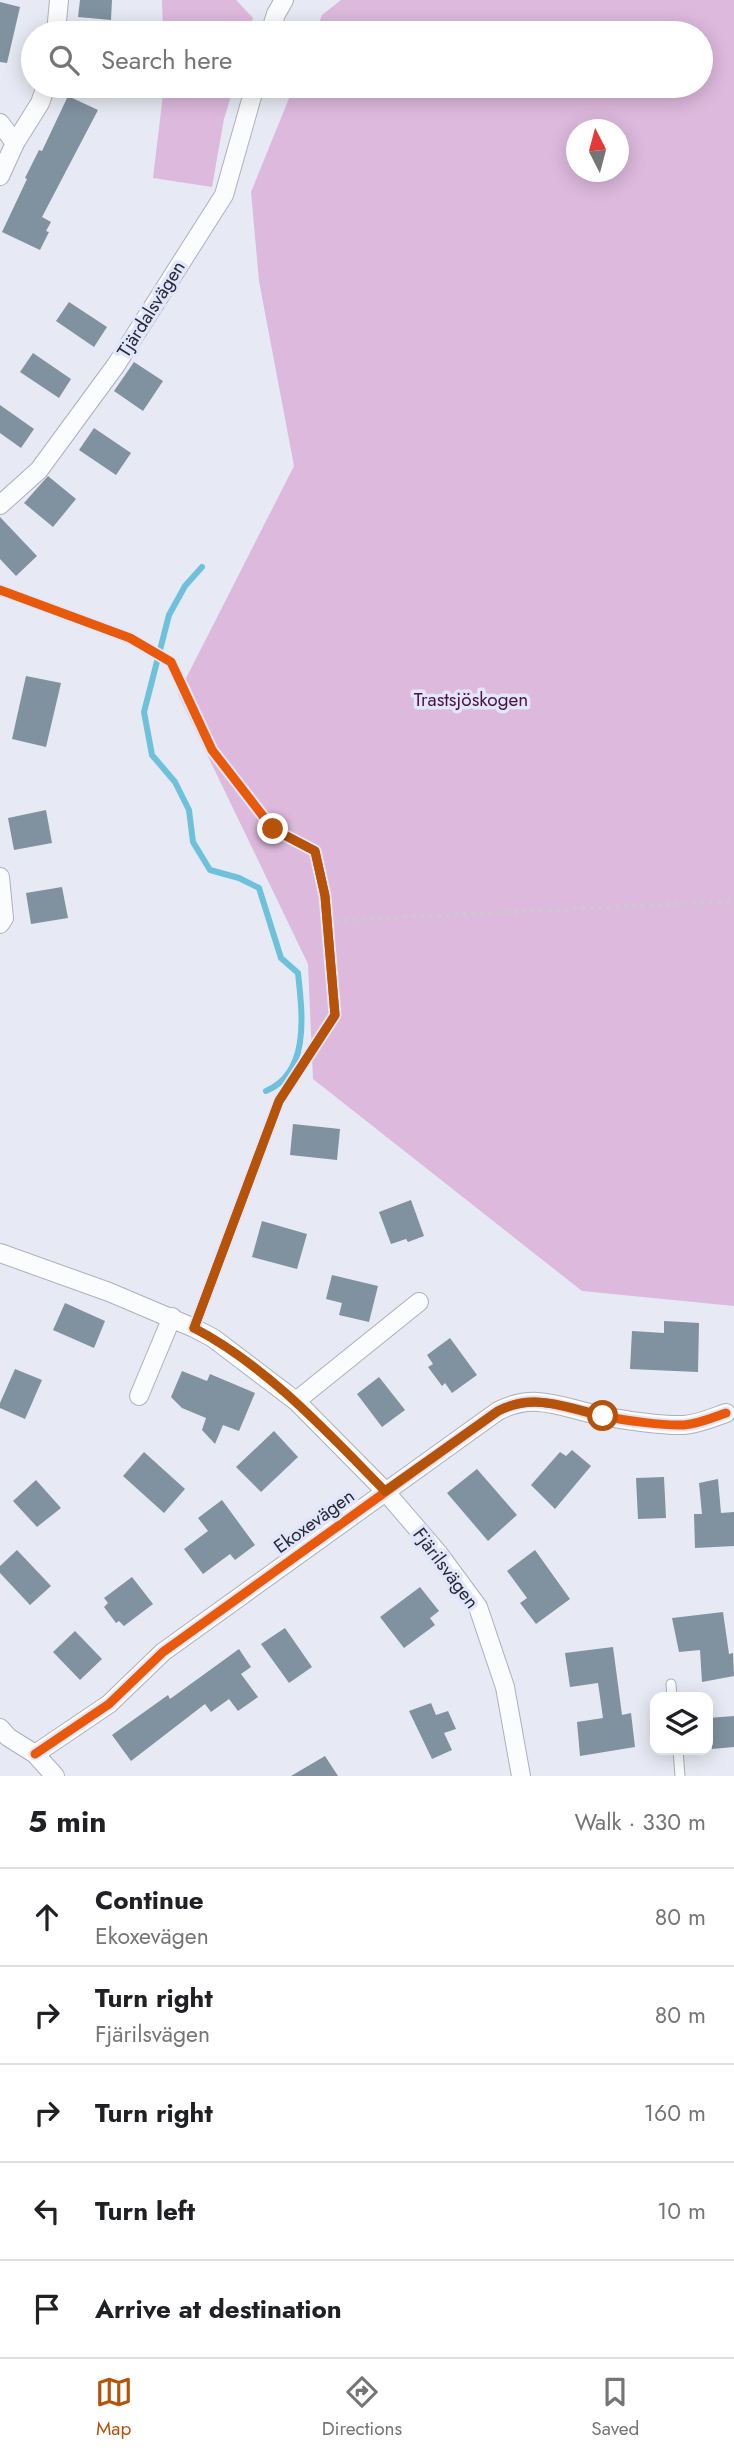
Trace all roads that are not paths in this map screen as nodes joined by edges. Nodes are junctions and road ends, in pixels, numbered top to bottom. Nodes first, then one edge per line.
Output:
1 (59, 0) edge
2 (284, 0) edge
3 (56, 21) edge
4 (274, 21) edge
5 (42, 98) edge
6 (252, 98) edge
7 (0, 123) edge
8 (15, 143) junction
9 (0, 176) edge
10 (3, 497) edge
11 (0, 877) edge
12 (0, 924) edge
13 (0, 1253) edge
14 (419, 1302) dead end
15 (172, 1317) junction
16 (139, 1395) dead end
17 (296, 1401) junction
18 (726, 1413) dead end
19 (385, 1491) junction
20 (671, 1684) dead end
21 (672, 1692) edge
22 (3, 1738) edge
23 (35, 1754) junction
24 (678, 1755) edge
25 (55, 1776) edge
26 (521, 1776) edge
27 (680, 1776) edge

1 - 3 street
2 - 4 street
5 - 8 street
6 - 10 street, Tjärdalsvägen
7 - 8 street
8 - 9 street
11 - 12 street
13 - 15 street, Fjärilsvägen
14 - 17 street
15 - 16 street
15 - 17 street, Fjärilsvägen
17 - 19 street, Fjärilsvägen
18 - 19 street, Ekoxevägen
19 - 23 street, Ekoxevägen
19 - 26 street, Fjärilsvägen
20 - 21 lane
22 - 23 street
23 - 25 street
24 - 27 lane

